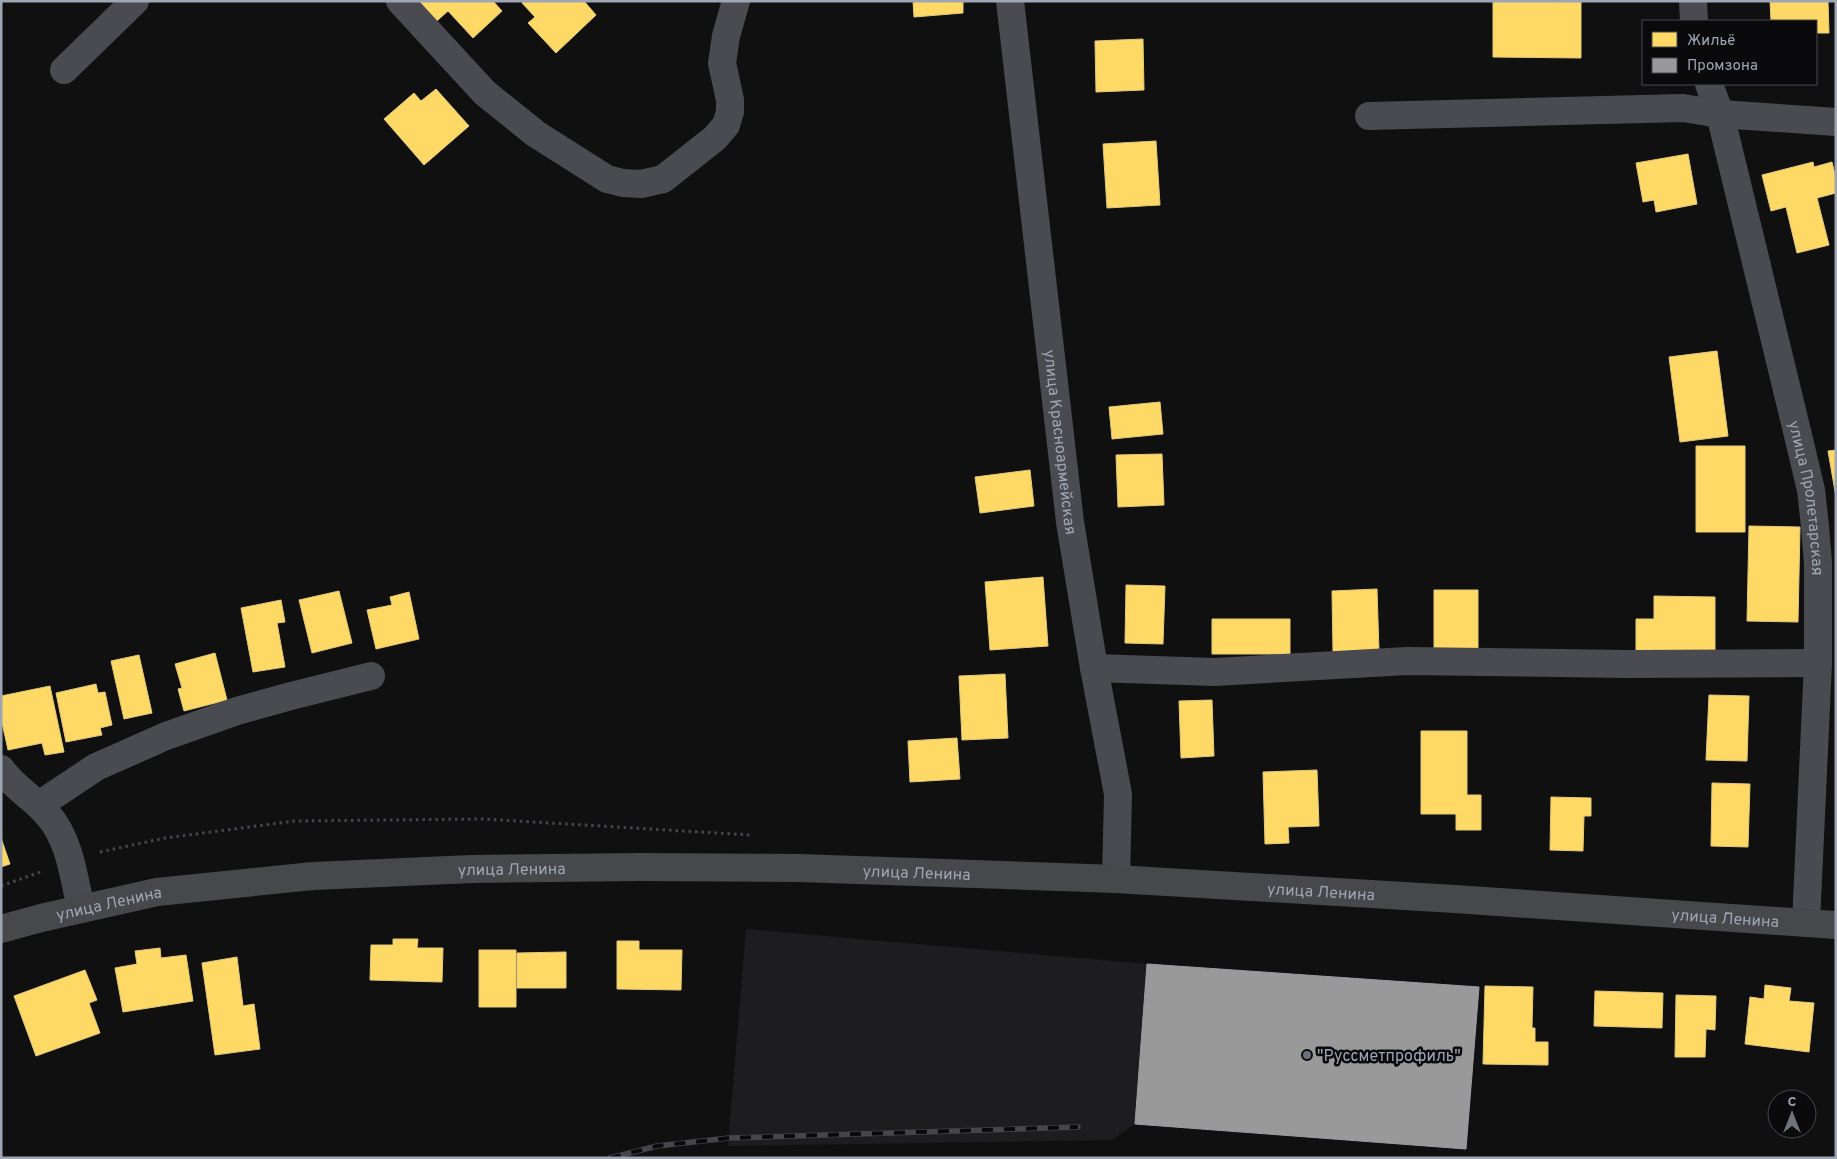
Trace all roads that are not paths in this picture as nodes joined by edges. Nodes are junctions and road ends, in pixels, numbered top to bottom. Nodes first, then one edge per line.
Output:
1 (136, 1) edge
2 (400, 1) edge
3 (736, 1) edge
4 (1010, 1) edge
5 (1693, 1) edge
6 (1694, 20) edge
7 (64, 70) dead end
8 (1709, 85) edge
9 (1720, 114) junction
10 (1369, 116) dead end
11 (1836, 122) edge
12 (1094, 668) junction
13 (1824, 672) edge
14 (371, 676) dead end
15 (1, 769) edge
16 (38, 805) junction
17 (1116, 879) junction
18 (81, 909) junction
19 (1806, 923) junction
20 (1836, 926) edge
21 (1, 929) edge

1 - 7 street
2 - 3 street
4 - 12 street, улица Красноармейская
5 - 6 street
8 - 9 street, улица Пролетарская
9 - 10 street
9 - 11 street
9 - 13 street, улица Пролетарская
12 - 13 street
12 - 17 street, улица Красноармейская
13 - 19 street, улица Пролетарская
14 - 16 street
15 - 16 street
16 - 18 street
17 - 18 main road, улица Ленина
17 - 19 main road, улица Ленина
18 - 21 main road, улица Ленина
19 - 20 main road, улица Ленина

